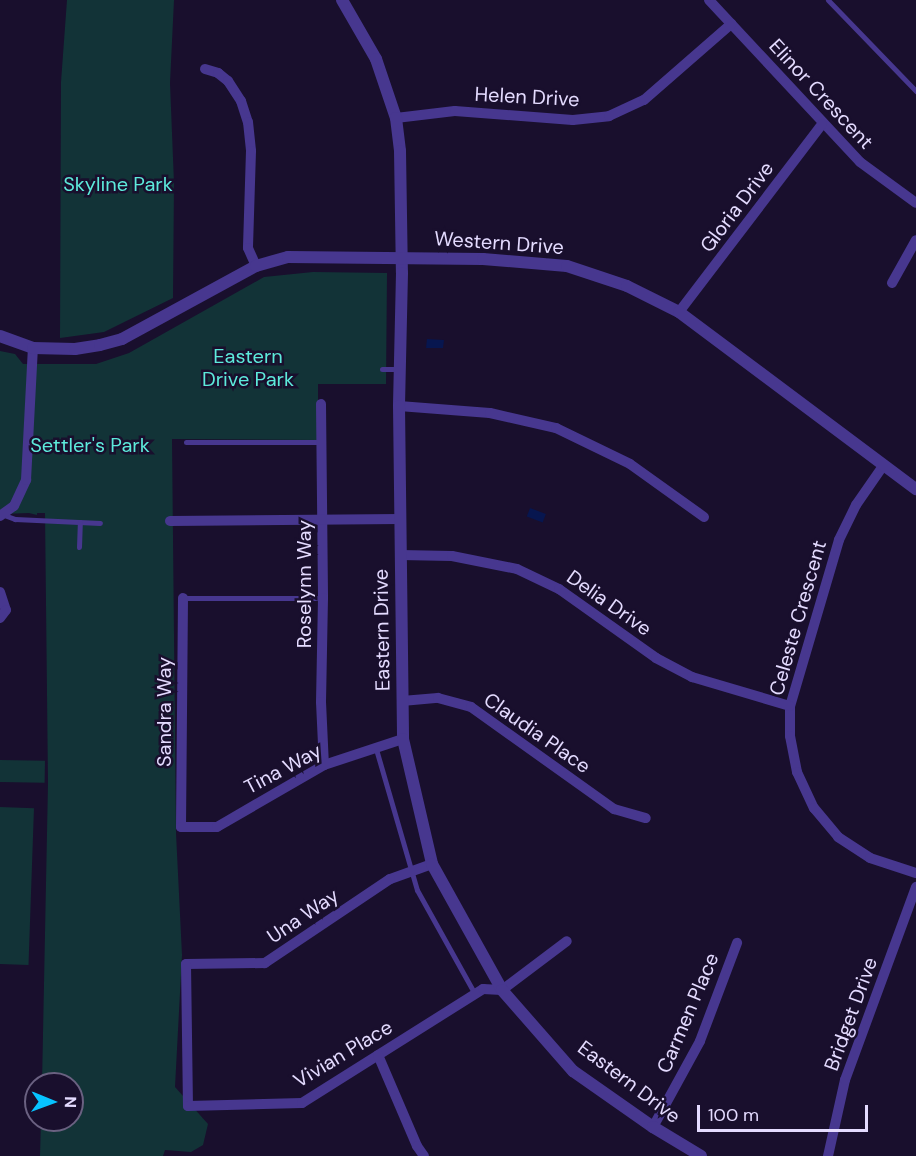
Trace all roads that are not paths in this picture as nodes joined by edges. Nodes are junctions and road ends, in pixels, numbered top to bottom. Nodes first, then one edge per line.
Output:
1 (342, 0) edge
2 (709, 0) edge
3 (828, 0) edge
4 (731, 24) junction
5 (205, 69) dead end
6 (916, 91) edge
7 (396, 118) junction
8 (822, 123) junction
9 (916, 203) edge
10 (916, 240) edge
11 (402, 257) junction
12 (256, 266) junction
13 (892, 283) dead end
14 (678, 312) junction
15 (0, 336) edge
16 (33, 348) junction
17 (382, 369) dead end
18 (399, 369) junction
19 (321, 404) dead end
20 (399, 406) junction
21 (186, 442) dead end
22 (321, 442) junction
23 (883, 466) junction
24 (916, 489) edge
25 (66, 514) dead end
26 (2, 516) edge
27 (322, 518) junction
28 (704, 518) dead end
29 (400, 519) junction
30 (66, 521) junction
31 (170, 521) dead end
32 (80, 522) junction
33 (100, 523) dead end
34 (79, 547) dead end
35 (400, 555) junction
36 (0, 592) edge
37 (183, 598) joint
38 (323, 598) junction
39 (0, 618) edge
40 (402, 701) junction
41 (790, 706) junction
42 (403, 739) junction
43 (375, 747) junction
44 (324, 765) junction
45 (646, 818) dead end
46 (181, 826) joint
47 (432, 864) junction
48 (411, 872) junction
49 (916, 873) edge
50 (916, 887) edge
51 (567, 941) dead end
52 (737, 943) dead end
53 (502, 990) junction
54 (475, 994) junction
55 (378, 1055) junction
56 (188, 1106) joint
57 (653, 1127) junction
58 (424, 1156) edge
59 (702, 1156) edge
60 (828, 1156) edge

1 - 7 street, Eastern Drive
2 - 4 street, Elinor Crescent
3 - 6 lane
4 - 7 street, Helen Drive
4 - 8 street, Elinor Crescent
5 - 12 street
7 - 11 street, Eastern Drive
8 - 9 street, Elinor Crescent
8 - 14 street, Gloria Drive
10 - 13 street
11 - 12 street, Western Drive
11 - 14 street, Western Drive
11 - 18 street, Eastern Drive
12 - 16 street, Western Drive
14 - 23 street, Western Drive
15 - 16 street, Western Drive
16 - 26 street
17 - 18 lane
18 - 20 street, Eastern Drive
19 - 22 street, Roselynn Way
20 - 28 street
20 - 29 street, Eastern Drive
21 - 22 lane
22 - 27 street, Roselynn Way
23 - 24 street, Western Drive
23 - 41 street, Celeste Crescent
25 - 30 lane
26 - 30 lane
27 - 29 street
27 - 31 street
27 - 38 street, Roselynn Way
29 - 35 street, Eastern Drive
30 - 32 lane
32 - 33 lane
32 - 34 lane
35 - 40 street, Eastern Drive
35 - 41 street, Delia Drive
36 - 39 street
37 - 38 lane
37 - 46 street, Sandra Way
38 - 44 street, Roselynn Way
40 - 42 street, Eastern Drive
40 - 45 street, Claudia Place
41 - 49 street, Celeste Crescent
42 - 43 street, Tina Way
42 - 47 street, Eastern Drive
43 - 44 street, Tina Way
43 - 48 lane
44 - 46 street, Tina Way
47 - 48 street, Una Way
47 - 53 street, Eastern Drive
48 - 54 lane
48 - 56 street, Una Way
50 - 60 street, Bridget Drive
51 - 53 street
52 - 57 street, Carmen Place
53 - 54 street, Vivian Place
53 - 57 street, Eastern Drive
54 - 55 street, Vivian Place
55 - 56 street, Vivian Place
55 - 58 street
57 - 59 street, Eastern Drive

